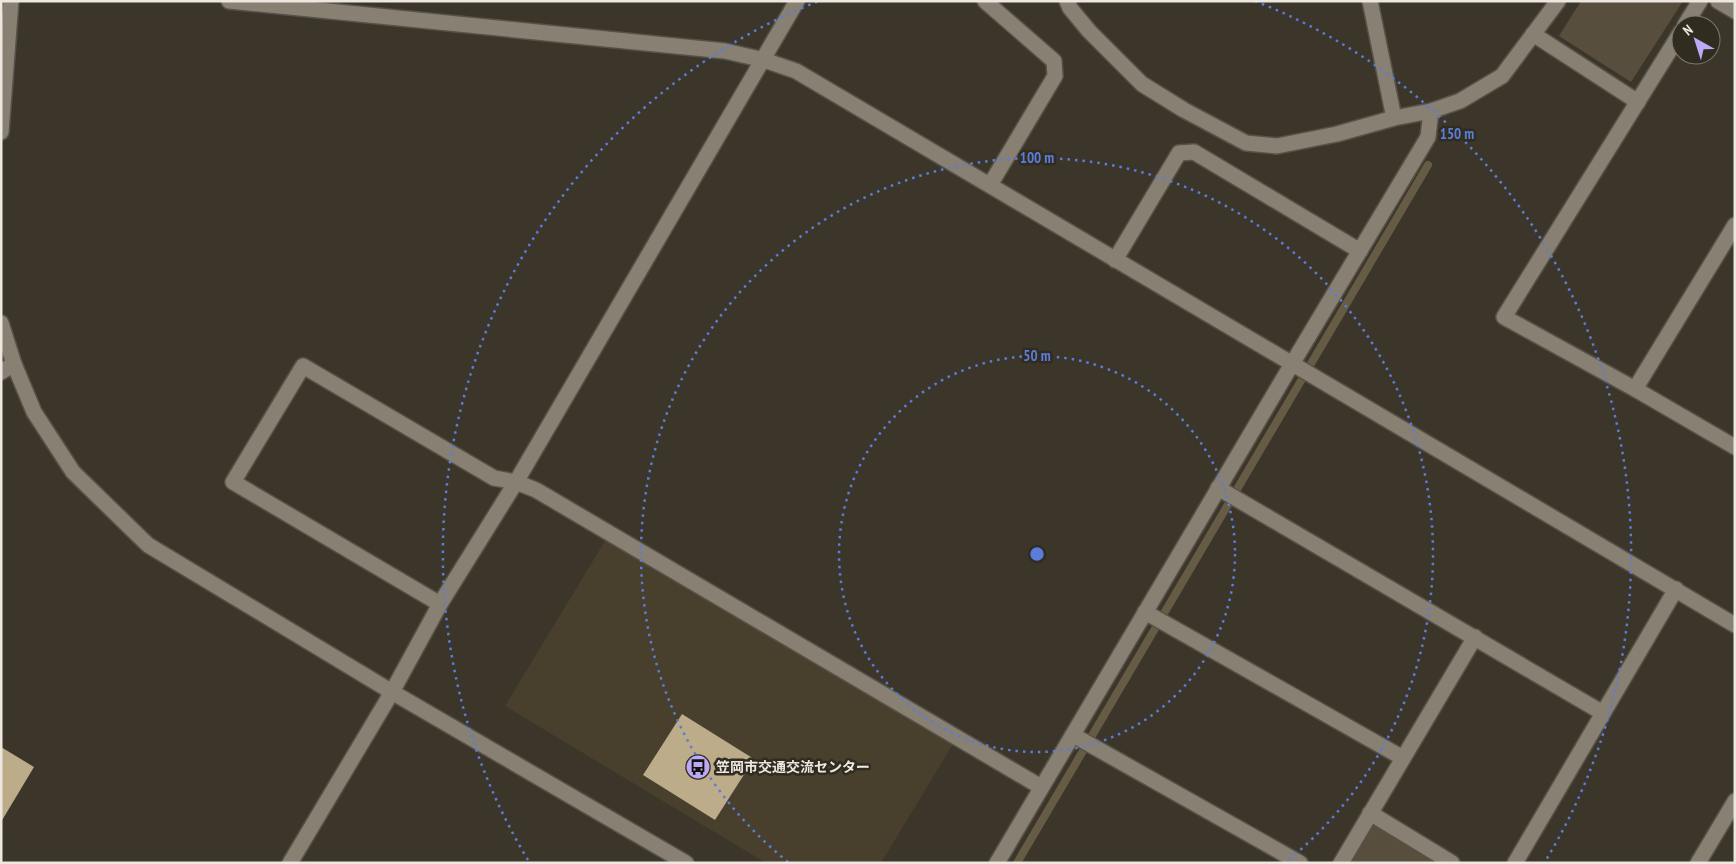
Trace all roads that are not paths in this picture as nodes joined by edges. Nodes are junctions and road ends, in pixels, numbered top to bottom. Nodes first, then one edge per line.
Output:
1 (11, 1) edge
2 (229, 1) edge
3 (797, 1) edge
4 (985, 1) edge
5 (1067, 1) edge
6 (1370, 1) edge
7 (1558, 1) edge
8 (1700, 1) edge
9 (1718, 1) edge
10 (1735, 11) edge
11 (1692, 15) edge
12 (1532, 34) junction
13 (1671, 48) edge
14 (764, 60) junction
15 (1638, 102) junction
16 (1431, 111) junction
17 (1394, 118) junction
18 (1, 132) edge
19 (990, 185) junction
20 (1735, 225) edge
21 (1360, 251) junction
22 (1115, 260) junction
23 (1, 323) edge
24 (1292, 364) junction
25 (8, 368) edge
26 (1635, 389) junction
27 (1735, 447) edge
28 (516, 482) junction
29 (1218, 488) junction
30 (1676, 589) junction
31 (440, 604) junction
32 (1145, 612) junction
33 (1735, 625) edge
34 (1475, 637) junction
35 (392, 692) junction
36 (1603, 713) junction
37 (1073, 734) junction
38 (1403, 758) junction
39 (1041, 787) junction
40 (1735, 801) edge
41 (1370, 813) junction
42 (1003, 861) edge
43 (290, 863) edge
44 (686, 863) edge
45 (1300, 863) edge
46 (1341, 863) edge
47 (1452, 863) edge
48 (1515, 863) edge
49 (1698, 863) edge

1 - 18 street
2 - 14 street
3 - 14 street
4 - 19 street
5 - 17 street
6 - 17 street
7 - 12 street
8 - 11 street
9 - 10 street
12 - 15 street
12 - 16 street
13 - 15 street
14 - 19 street
14 - 28 street
15 - 26 street
16 - 17 street
16 - 21 street
19 - 22 street
20 - 26 street
21 - 22 street
21 - 24 street
22 - 24 street
23 - 25 street
24 - 29 street
24 - 30 street
25 - 35 street
26 - 27 street
28 - 31 street
28 - 31 street
28 - 39 street
29 - 32 street
29 - 34 street
30 - 33 street
30 - 36 street
31 - 35 street
32 - 37 street
32 - 38 street
34 - 36 street
34 - 38 street
35 - 43 street
35 - 44 street
36 - 48 street
37 - 39 street
37 - 45 street
38 - 41 street
39 - 42 street
40 - 49 street
41 - 46 street
41 - 47 street

